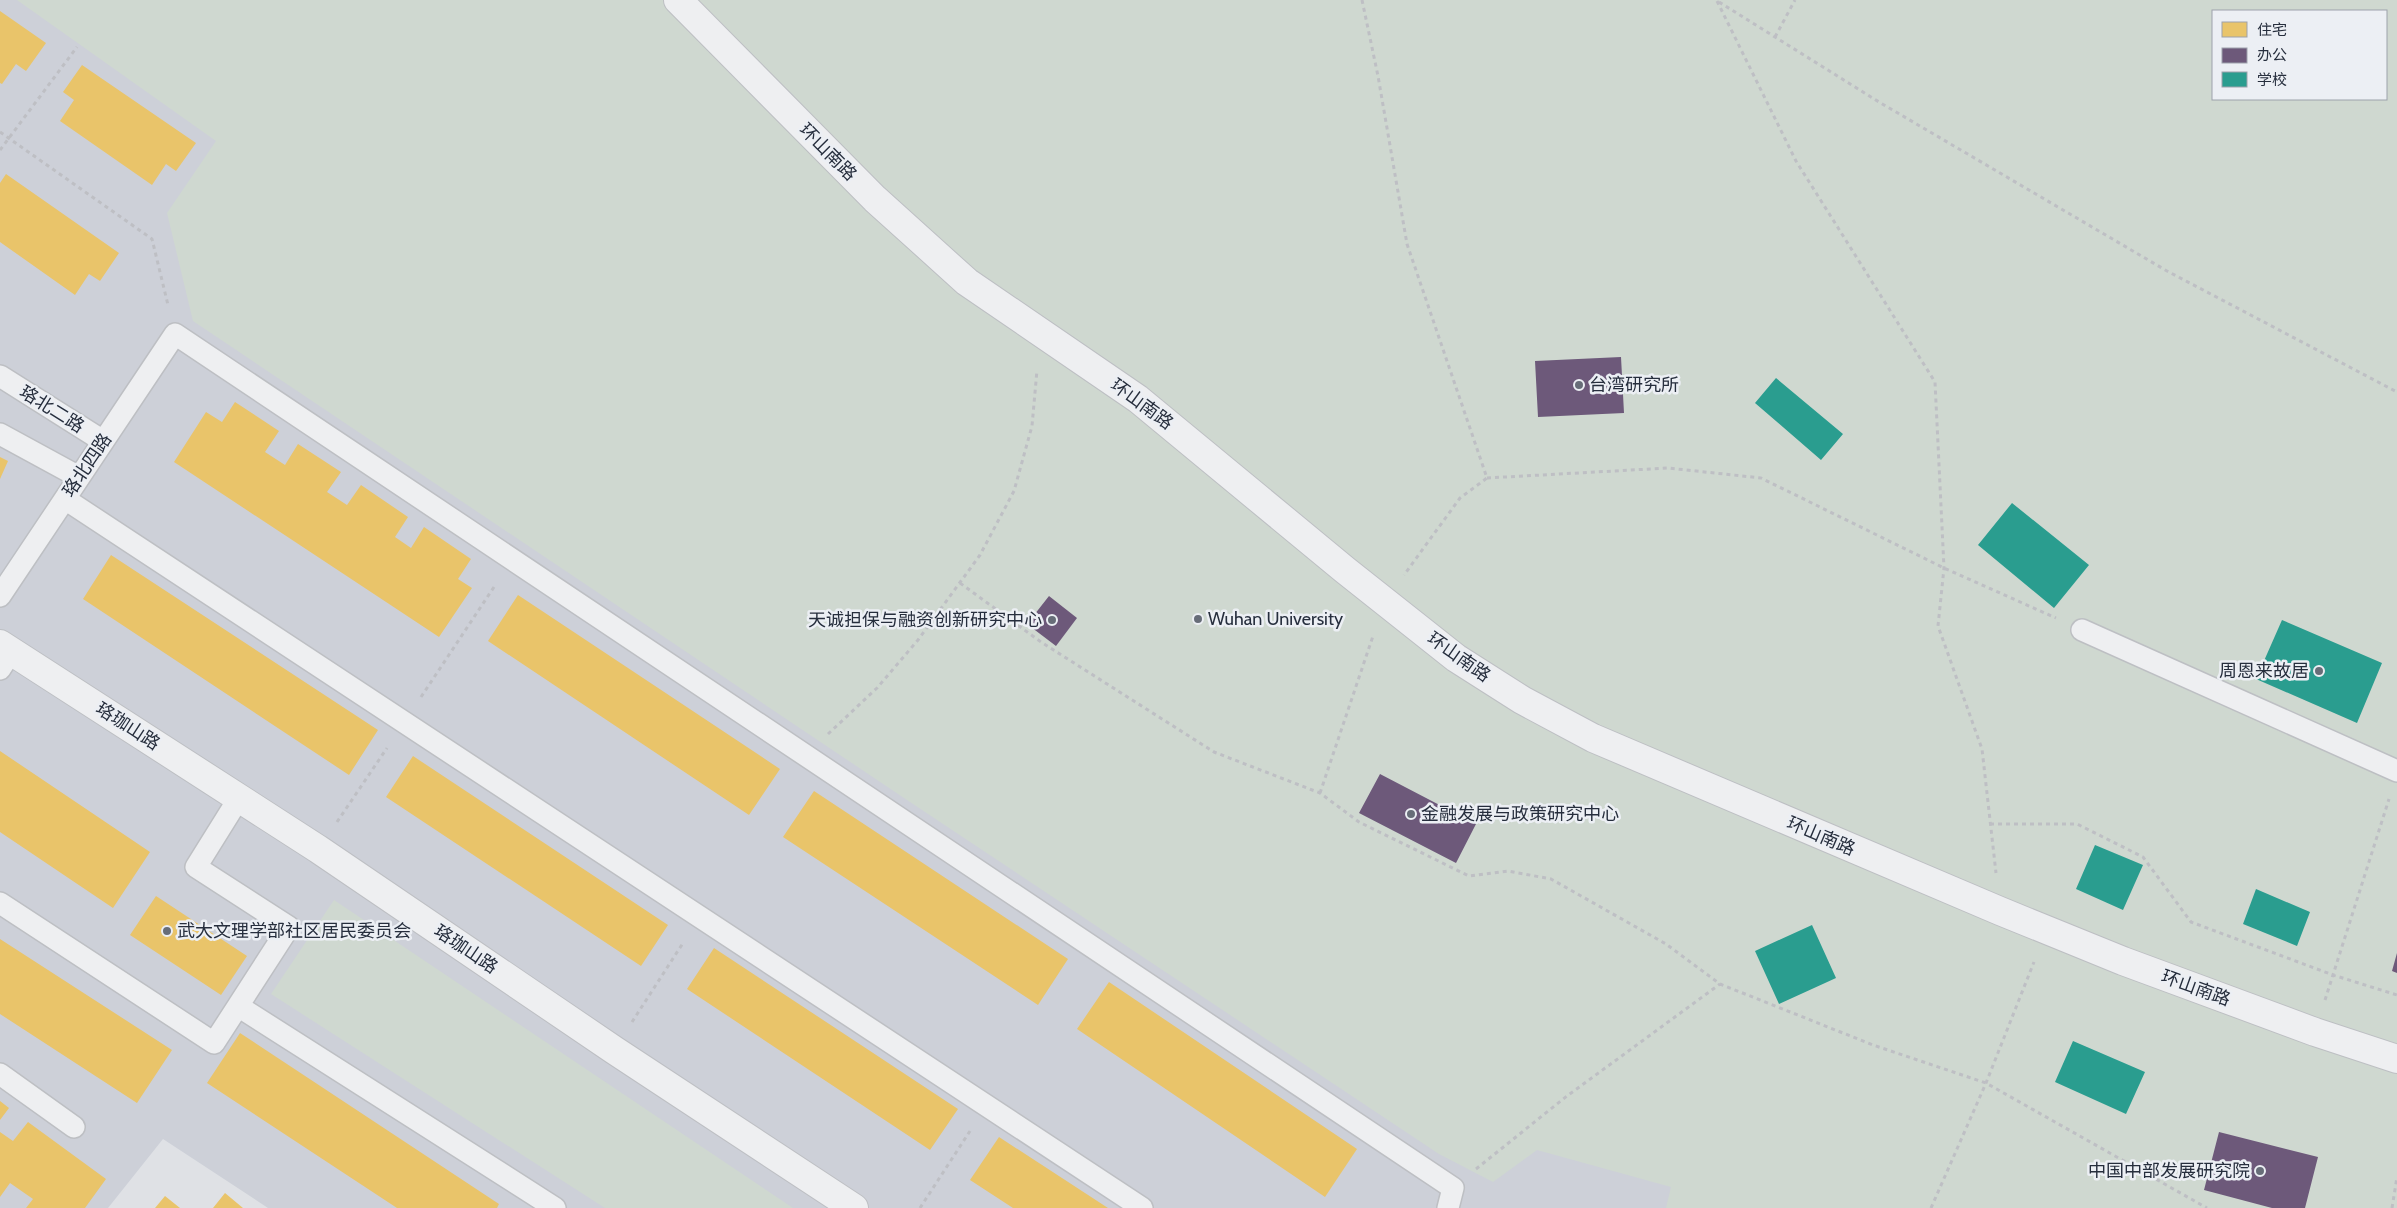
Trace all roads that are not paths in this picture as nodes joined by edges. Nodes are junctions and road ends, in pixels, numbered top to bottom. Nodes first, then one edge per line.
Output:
1 (678, 0) edge
2 (0, 376) edge
3 (0, 434) edge
4 (103, 441) junction
5 (79, 476) junction
6 (64, 499) junction
7 (0, 596) edge
8 (2082, 630) road end
9 (4, 655) edge
10 (2397, 771) edge
11 (239, 798) junction
12 (0, 903) edge
13 (238, 1006) junction
14 (2397, 1059) edge
15 (0, 1074) edge
16 (74, 1127) dead end
17 (1450, 1198) edge
18 (555, 1208) edge
19 (854, 1208) edge
20 (1142, 1208) edge

1 - 14 street, 环山南路
2 - 4 lane, 珞北二路
3 - 5 lane
4 - 5 lane, 珞北四路
4 - 17 lane, 珞北四路
5 - 6 lane, 珞北四路
6 - 7 lane, 珞北四路
6 - 20 lane
8 - 10 lane
9 - 11 street, 珞珈山路
11 - 13 lane
11 - 19 street, 珞珈山路
12 - 13 lane
13 - 18 lane
15 - 16 lane

